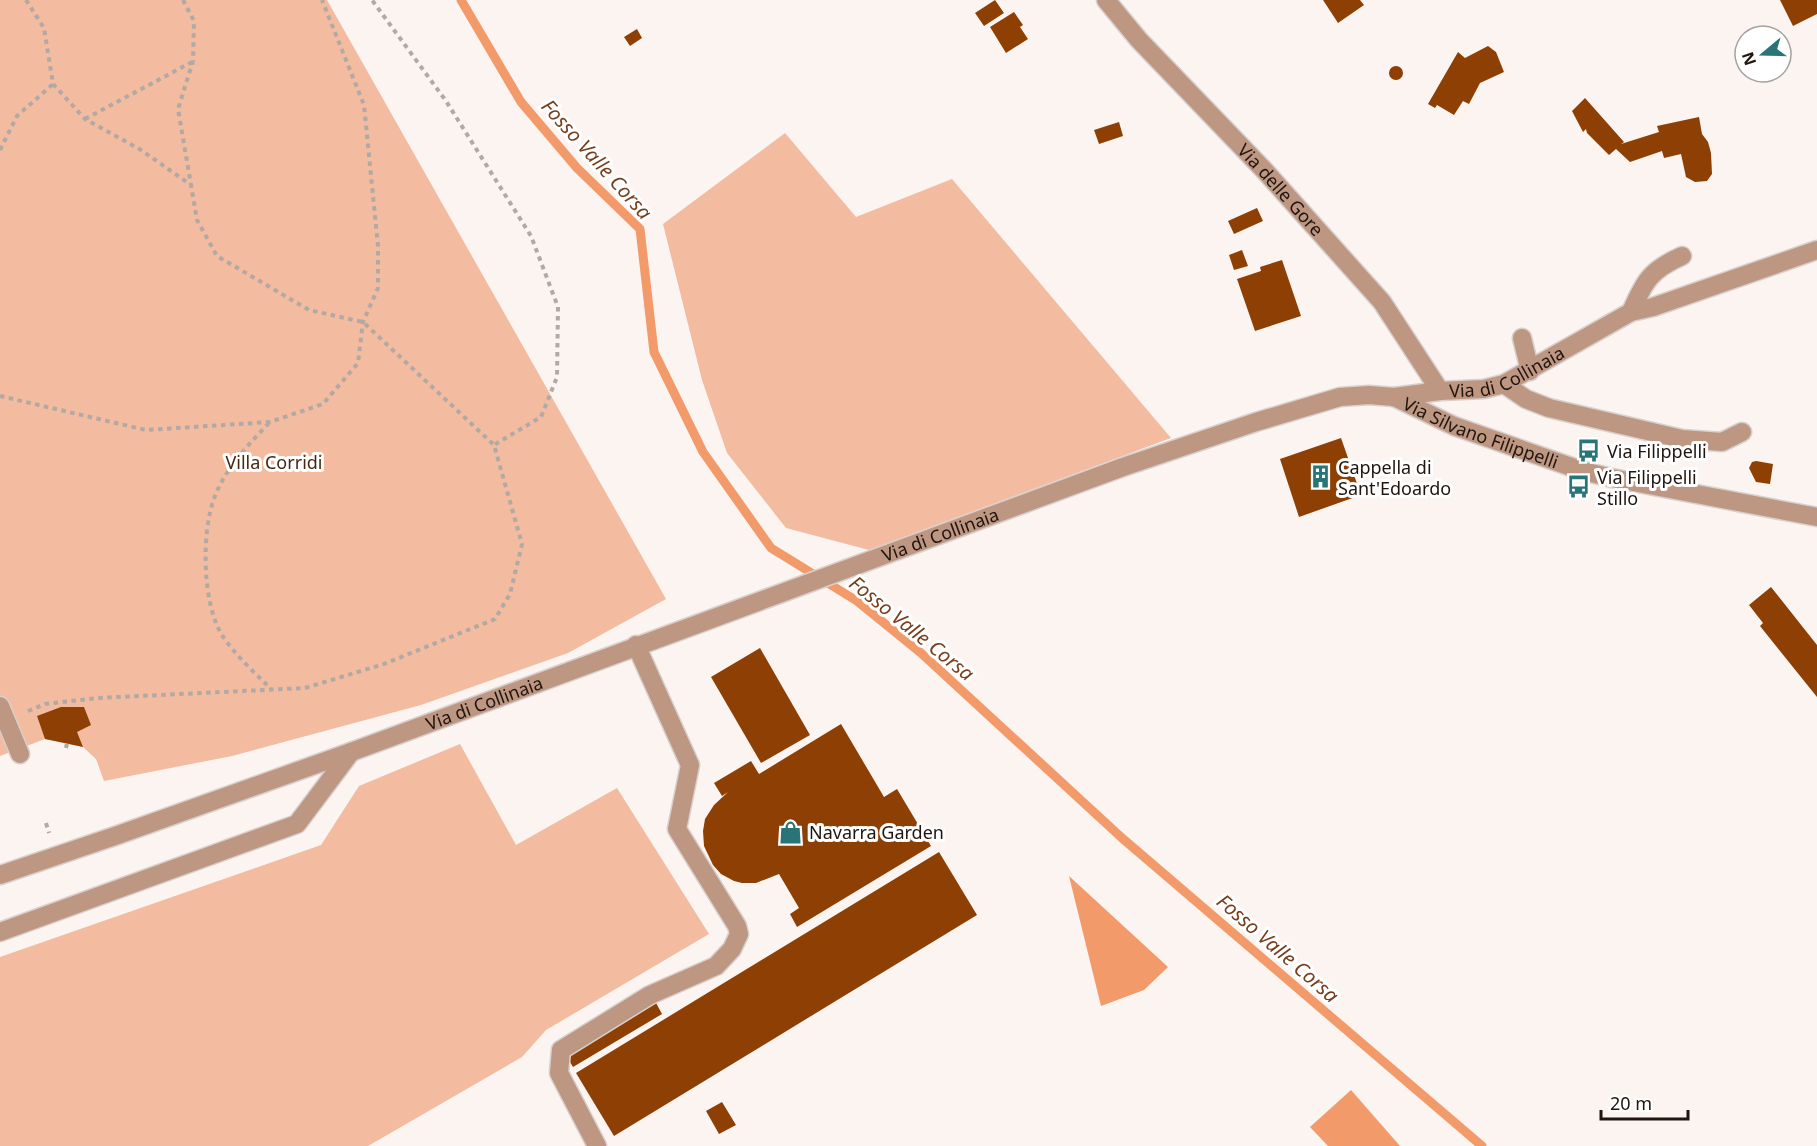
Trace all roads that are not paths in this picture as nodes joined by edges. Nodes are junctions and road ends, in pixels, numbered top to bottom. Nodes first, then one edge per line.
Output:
1 (1106, 0) edge
2 (1817, 250) edge
3 (1682, 256) dead end
4 (1631, 312) junction
5 (1522, 338) dead end
6 (1530, 371) junction
7 (1504, 384) junction
8 (1440, 391) junction
9 (1394, 397) junction
10 (1742, 432) dead end
11 (1817, 517) edge
12 (636, 645) junction
13 (3, 713) edge
14 (351, 752) junction
15 (20, 754) dead end
16 (0, 875) edge
17 (0, 932) edge
18 (597, 1146) edge

1 - 8 street, Via delle Gore
2 - 4 street, Via di Collinaia
3 - 4 street
4 - 6 street, Via di Collinaia
5 - 6 street
6 - 7 street, Via di Collinaia
7 - 8 street, Via di Collinaia
7 - 10 street
8 - 9 street, Via di Collinaia
9 - 11 street, Via Silvano Filippelli
9 - 12 street, Via di Collinaia
12 - 14 street, Via di Collinaia
12 - 18 street
13 - 15 street
14 - 16 street, Via di Collinaia
14 - 17 street

